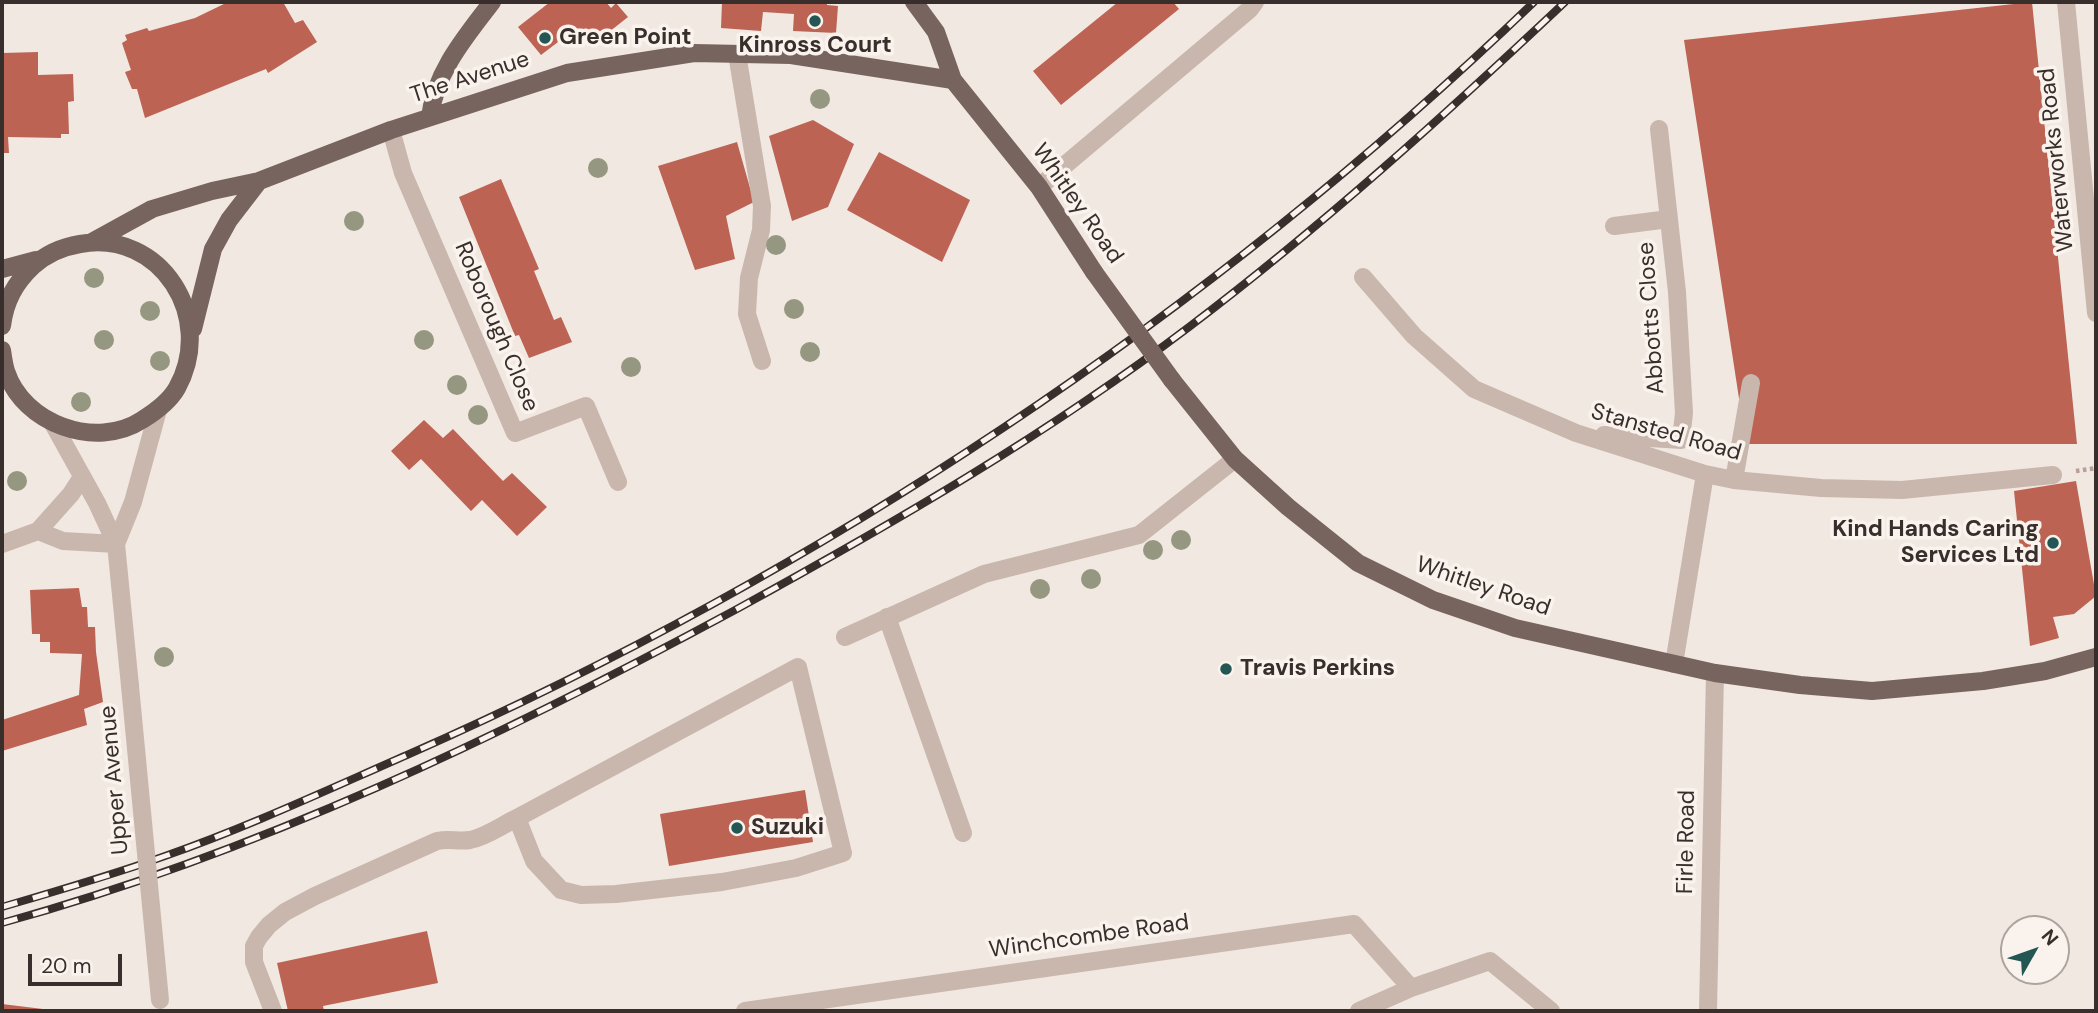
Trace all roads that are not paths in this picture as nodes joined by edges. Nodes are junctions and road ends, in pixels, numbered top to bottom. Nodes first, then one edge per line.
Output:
1 (492, 2) edge
2 (914, 2) edge
3 (1255, 2) edge
4 (2066, 2) edge
5 (737, 54) junction
6 (953, 80) junction
7 (430, 117) junction
8 (1659, 129) dead end
9 (391, 130) junction
10 (259, 181) junction
11 (1039, 187) junction
12 (1669, 219) junction
13 (1614, 226) dead end
14 (92, 242) junction
15 (42, 258) junction
16 (2, 269) edge
17 (1363, 277) dead end
18 (2096, 313) edge
19 (2, 326) edge
20 (191, 338) junction
21 (2, 350) edge
22 (762, 361) dead end
23 (4, 370) edge
24 (1751, 383) dead end
25 (158, 410) junction
26 (52, 422) junction
27 (1576, 433) junction
28 (1235, 459) junction
29 (1705, 474) junction
30 (2053, 475) dead end
31 (82, 477) junction
32 (1734, 480) junction
33 (618, 482) dead end
34 (38, 531) junction
35 (2, 544) edge
36 (116, 544) junction
37 (887, 617) junction
38 (845, 637) dead end
39 (2096, 657) edge
40 (1674, 664) junction
41 (1715, 673) junction
42 (516, 818) junction
43 (963, 832) dead end
44 (1411, 988) junction
45 (160, 1006) edge
46 (273, 1011) edge
47 (745, 1011) edge
48 (1359, 1011) edge
49 (1551, 1011) edge
50 (1708, 1011) edge

1 - 7 main road
2 - 6 main road, Whitley Road
3 - 11 street
4 - 18 street, Waterworks Road
5 - 6 main road, The Avenue
5 - 7 main road, The Avenue
5 - 22 street
6 - 11 main road, Whitley Road
7 - 9 main road, The Avenue
8 - 12 street, Abbotts Close
9 - 10 main road, The Avenue
9 - 33 street, Roborough Close
10 - 14 main road, The Avenue
10 - 20 main road
11 - 28 main road, Whitley Road, bridge
12 - 13 street
12 - 27 street, Abbotts Close
14 - 15 main road
14 - 20 main road
15 - 16 main road
15 - 19 main road
17 - 27 street, Stansted Road
20 - 25 main road
21 - 23 main road
23 - 26 main road
24 - 32 street
25 - 26 main road
25 - 36 street, Upper Avenue
26 - 31 street, Upper Avenue
27 - 29 street, Stansted Road
28 - 37 street
28 - 40 main road, Whitley Road
29 - 32 street, Stansted Road
29 - 40 street
30 - 32 street, Stansted Road
31 - 34 street
31 - 36 street, Upper Avenue
34 - 35 street
34 - 36 street
36 - 45 street, Upper Avenue, bridge
37 - 38 street
37 - 43 street
39 - 41 main road, Whitley Road
40 - 41 main road, Whitley Road
41 - 50 street, Firle Road
42 - 42 street
42 - 46 street
44 - 47 street, Winchcombe Road
44 - 48 street
44 - 49 street

